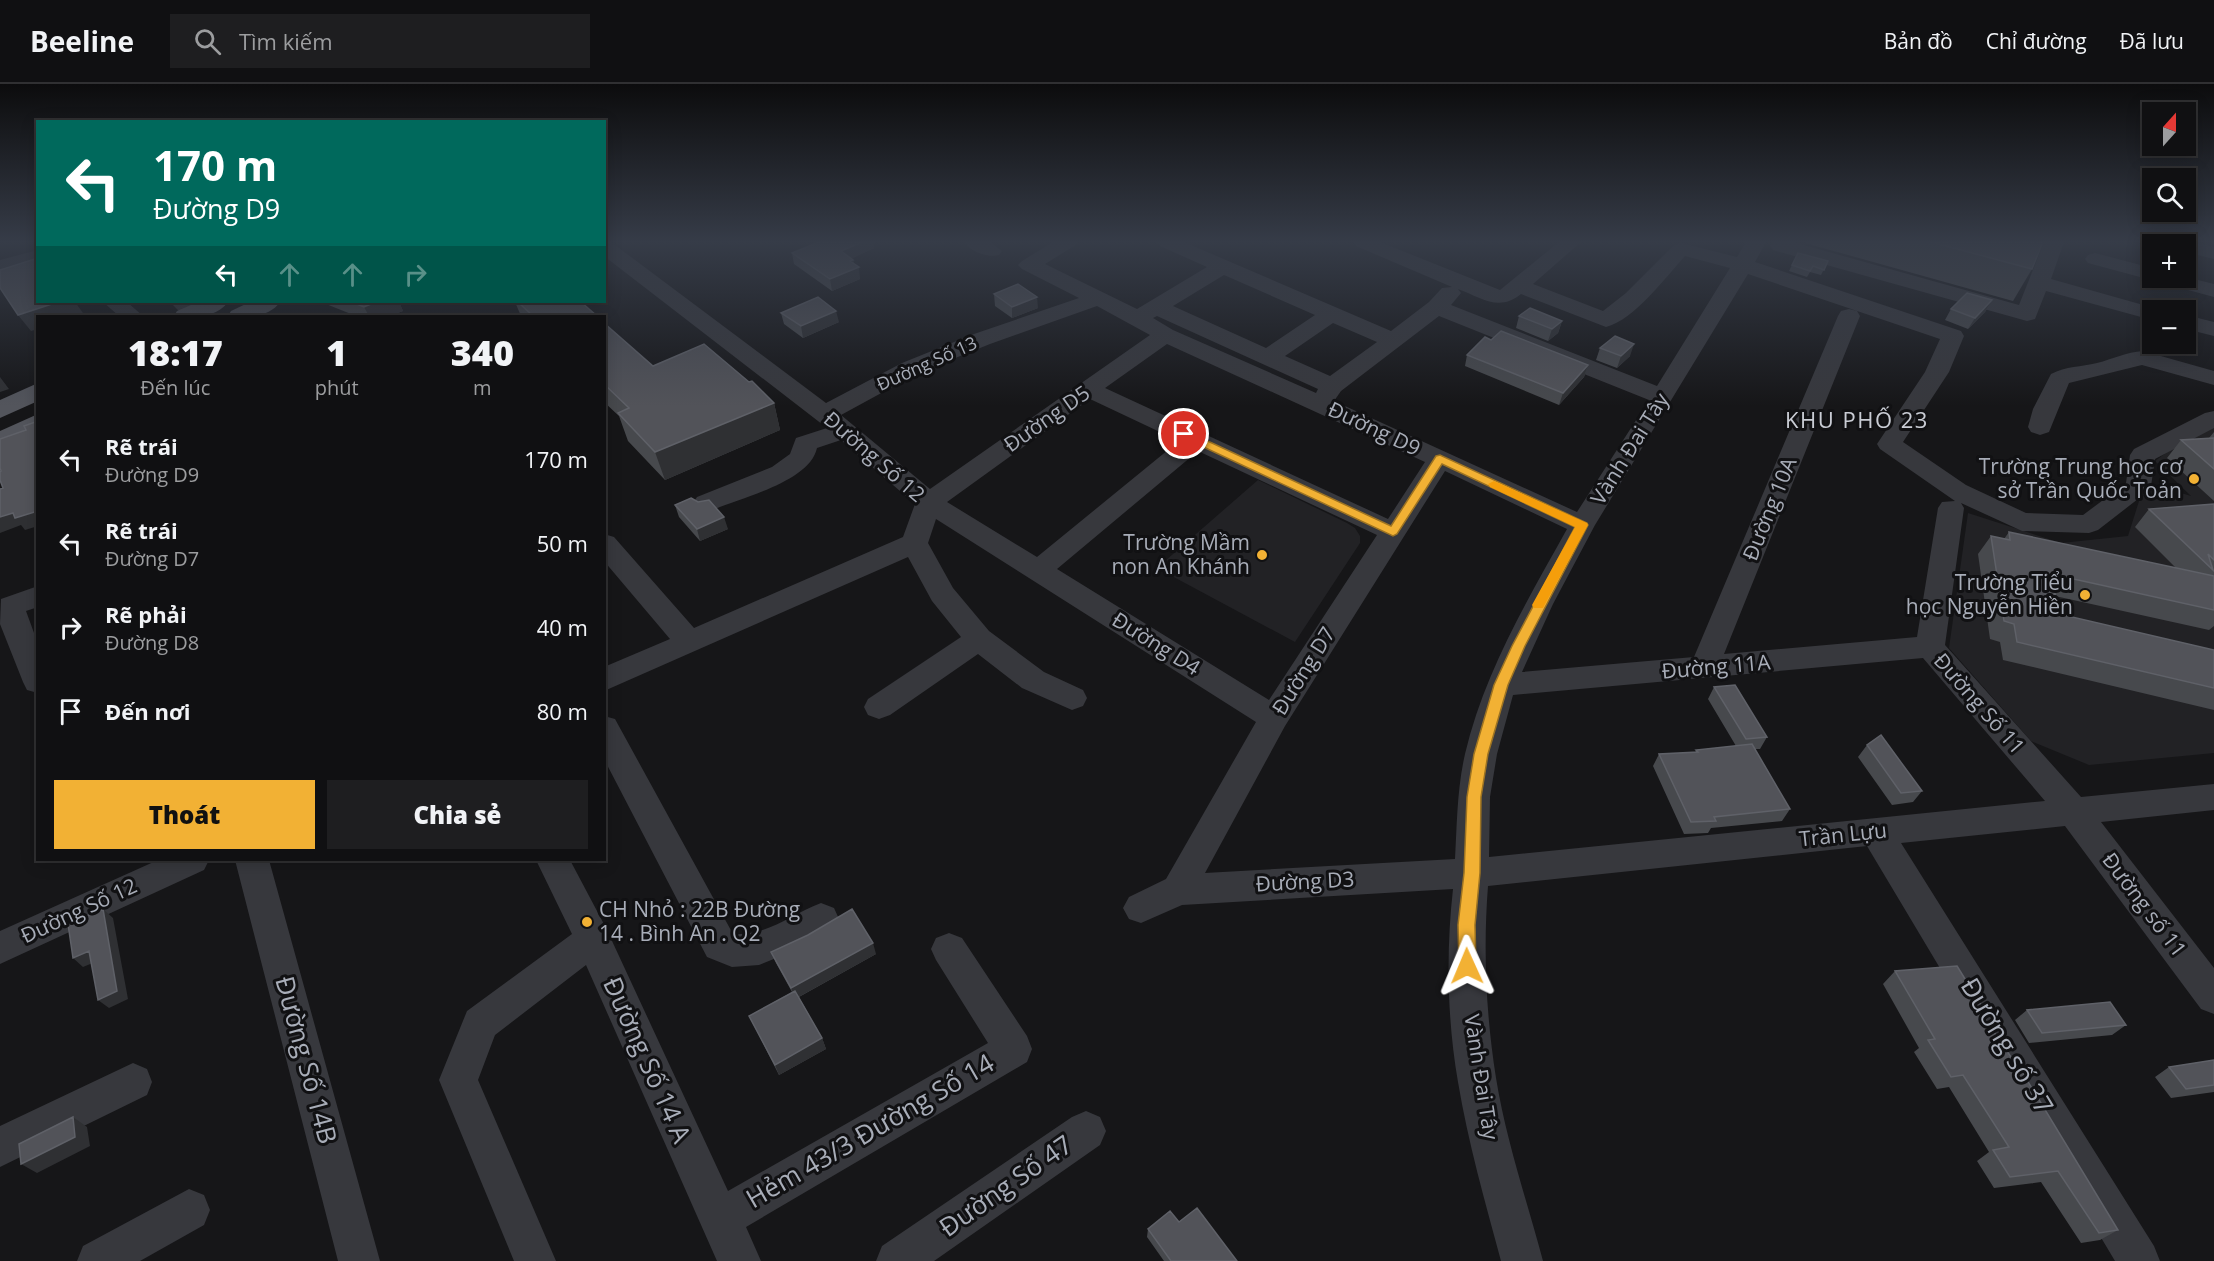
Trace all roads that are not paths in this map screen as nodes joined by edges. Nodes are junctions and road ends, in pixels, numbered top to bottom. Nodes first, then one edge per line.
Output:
1 (671, 297) edge
2 (1172, 297) edge
3 (1291, 297) edge
4 (1447, 297) edge
5 (1547, 297) edge
6 (1635, 297) edge
7 (1721, 297) edge
8 (1862, 297) edge
9 (1965, 297) edge
10 (2033, 297) edge
11 (2075, 297) edge
12 (1100, 298) joint
13 (115, 303) edge
14 (212, 303) edge
15 (266, 303) edge
16 (1437, 307) junction
17 (187, 310) edge
18 (1147, 312) junction
19 (1331, 314) junction
20 (131, 315) edge
21 (242, 315) edge
22 (1849, 316) dead end
23 (2196, 324) edge
24 (2142, 326) edge
25 (2214, 329) edge
26 (1165, 335) junction
27 (1392, 340) junction
28 (2142, 341) edge
29 (2183, 354) edge
30 (1268, 357) junction
31 (2214, 378) edge
32 (1089, 390) junction
33 (36, 392) edge
34 (1326, 395) junction
35 (1663, 398) junction
36 (0, 410) edge
37 (2214, 418) edge
38 (834, 422) junction
39 (36, 423) edge
40 (2040, 427) dead end
41 (1196, 440) junction
42 (0, 442) edge
43 (1440, 459) junction
44 (929, 502) junction
45 (706, 503) edge
46 (1951, 508) dead end
47 (1582, 525) junction
48 (1393, 532) junction
49 (914, 543) junction
50 (606, 545) edge
51 (1038, 570) junction
52 (16, 604) edge
53 (978, 639) junction
54 (689, 642) junction
55 (1930, 647) junction
56 (1704, 668) junction
57 (36, 677) edge
58 (606, 679) edge
59 (1501, 685) junction
60 (1072, 698) dead end
61 (879, 707) dead end
62 (1274, 718) junction
63 (606, 732) edge
64 (2214, 797) edge
65 (2074, 812) junction
66 (1876, 832) junction
67 (190, 861) edge
68 (252, 861) edge
69 (554, 861) edge
70 (1472, 873) junction
71 (1178, 890) junction
72 (1141, 908) dead end
73 (821, 919) dead end
74 (593, 939) junction
75 (0, 948) edge
76 (949, 949) dead end
77 (2214, 997) edge
78 (133, 1082) dead end
79 (1086, 1131) dead end
80 (0, 1147) edge
81 (189, 1210) dead end
82 (718, 1219) junction
83 (98, 1261) edge
84 (359, 1261) edge
85 (535, 1261) edge
86 (740, 1261) edge
87 (897, 1261) edge
88 (1522, 1261) edge
89 (2139, 1261) edge

1 - 38 street, Đường Số 12
2 - 18 street
3 - 19 street
4 - 16 street
5 - 6 street
7 - 35 street, Vành Đai Tây
8 - 37 street
9 - 10 street
11 - 24 street
12 - 18 street
12 - 38 street, Đường Số 13
13 - 20 street
14 - 17 main road
15 - 21 main road
16 - 27 street
16 - 35 street
18 - 26 street, Đường D9
18 - 30 street
19 - 27 street
19 - 30 street
22 - 56 street, Đường 10A
23 - 25 street
26 - 32 street, Đường D5
26 - 34 street, Đường D9
27 - 34 street
28 - 40 street
29 - 31 street
30 - 34 street
32 - 41 street
32 - 44 street, Đường D5
33 - 36 main road
34 - 43 street, Đường D9
35 - 47 street, Vành Đai Tây
38 - 44 street, Đường Số 12
38 - 45 street, Đường Số 13
39 - 42 main road
41 - 48 street
41 - 51 street
43 - 47 street, Đường D9
43 - 48 street, Đường D7
44 - 49 street, Đường Số 12
44 - 51 street, Đường D4
46 - 55 street, Đường Số 11
47 - 59 street, Vành Đai Tây
48 - 62 street, Đường D7
49 - 53 street
49 - 54 street
50 - 54 street
51 - 62 street, Đường D4
52 - 57 street
53 - 60 street
53 - 61 street
54 - 58 street
55 - 56 street, Đường 11A
55 - 65 street, Đường Số 11
56 - 59 street, Đường 11A
59 - 70 street, Vành Đai Tây
62 - 71 street, Đường D7
63 - 73 street
64 - 65 street, Trần Lựu
65 - 66 street, Trần Lựu
65 - 77 street, Đường số 11
66 - 70 street, Trần Lựu
66 - 89 street, Đường số 37
67 - 75 street, Đường Số 12
68 - 84 street, Đường Số 14B
69 - 74 street, Đường Số 14 A
70 - 71 street, Đường D3
70 - 88 street, Vành Đai Tây
71 - 72 street, Đường D3
74 - 82 street, Đường Số 14 A
74 - 85 street
76 - 82 street, Hẻm 43/3 Đường Số 14
78 - 80 street
79 - 87 street, Đường Số 47
81 - 83 street
82 - 86 street, Đường Số 14 A

